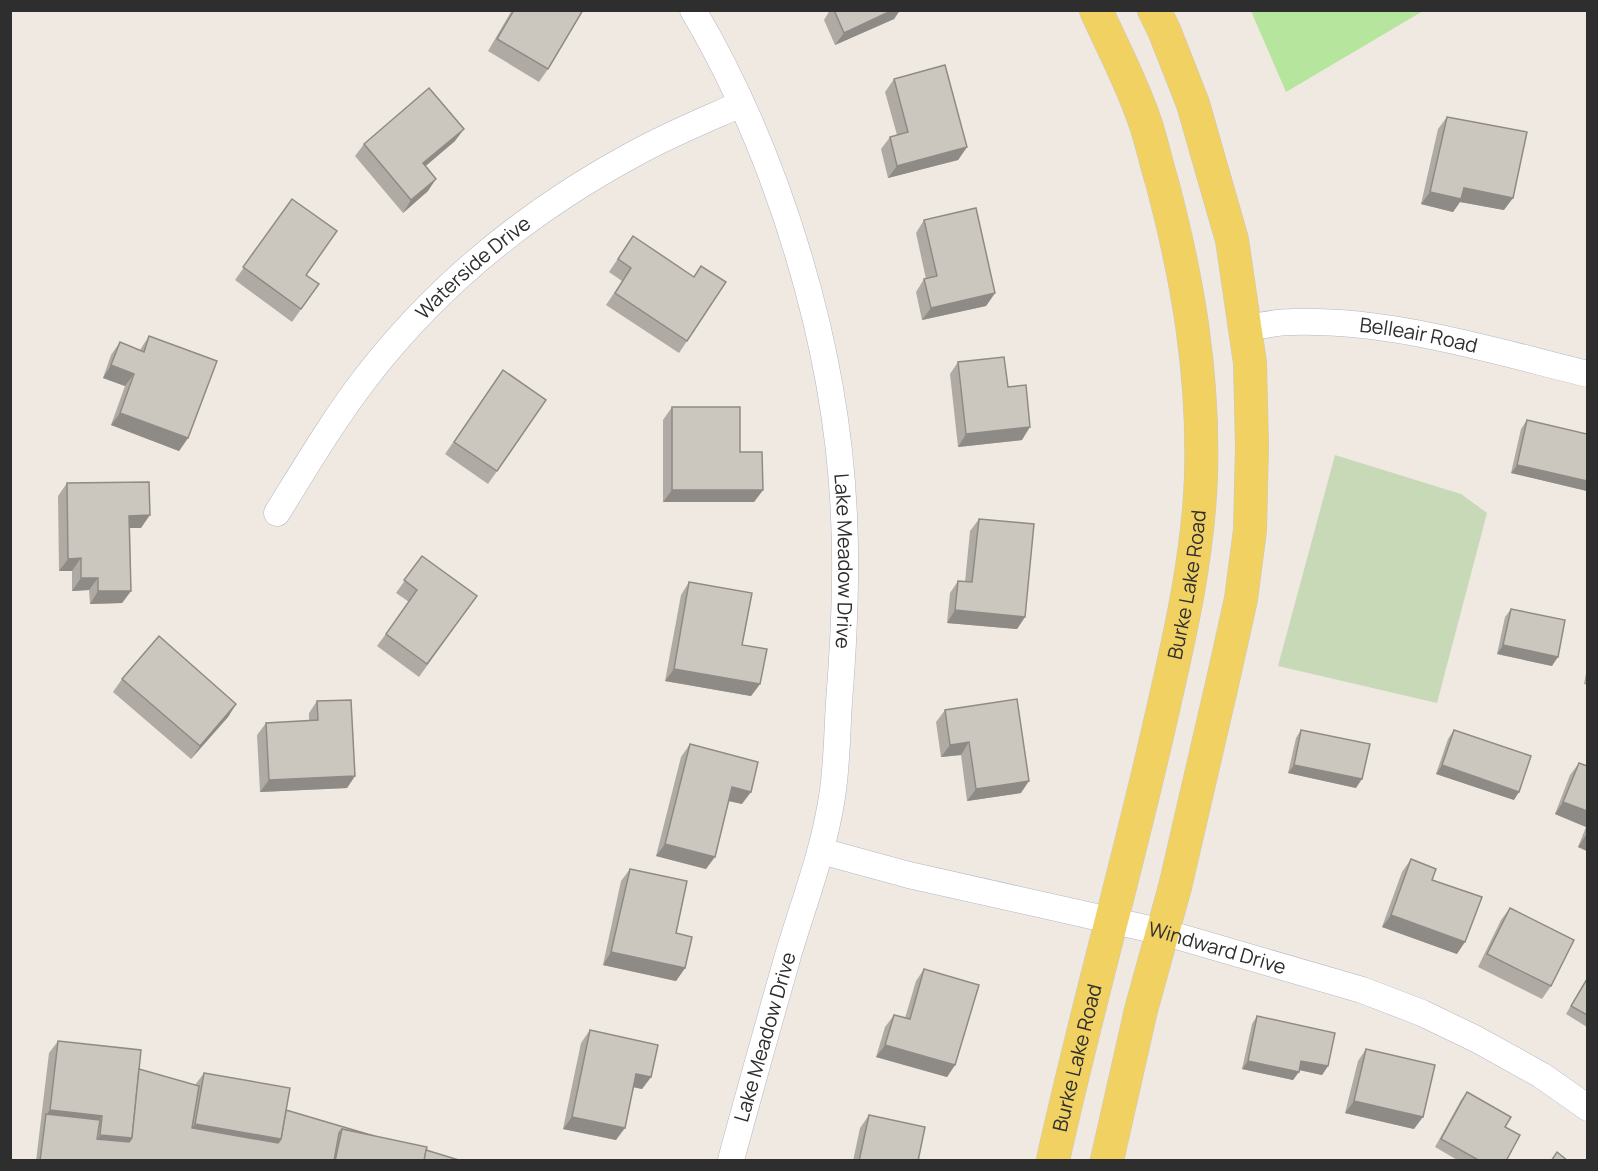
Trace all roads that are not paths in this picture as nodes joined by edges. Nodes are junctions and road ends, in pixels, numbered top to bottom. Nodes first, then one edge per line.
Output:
1 (693, 10) edge
2 (1095, 10) edge
3 (1154, 10) edge
4 (741, 104) junction
5 (1246, 328) junction
6 (1587, 374) edge
7 (277, 513) dead end
8 (821, 851) junction
9 (1110, 921) junction
10 (1163, 932) junction
11 (1587, 1108) edge
12 (730, 1161) edge
13 (1053, 1161) edge
14 (1107, 1161) edge

1 - 4 street, Lake Meadow Drive
2 - 9 main road, Burke Lake Road
3 - 5 main road
4 - 7 street, Waterside Drive
4 - 8 street, Lake Meadow Drive
5 - 6 street, Belleair Road
5 - 10 main road
8 - 9 street, Windward Drive
8 - 12 street, Lake Meadow Drive
9 - 10 street, Windward Drive
9 - 13 main road, Burke Lake Road
10 - 11 street, Windward Drive
10 - 14 main road

